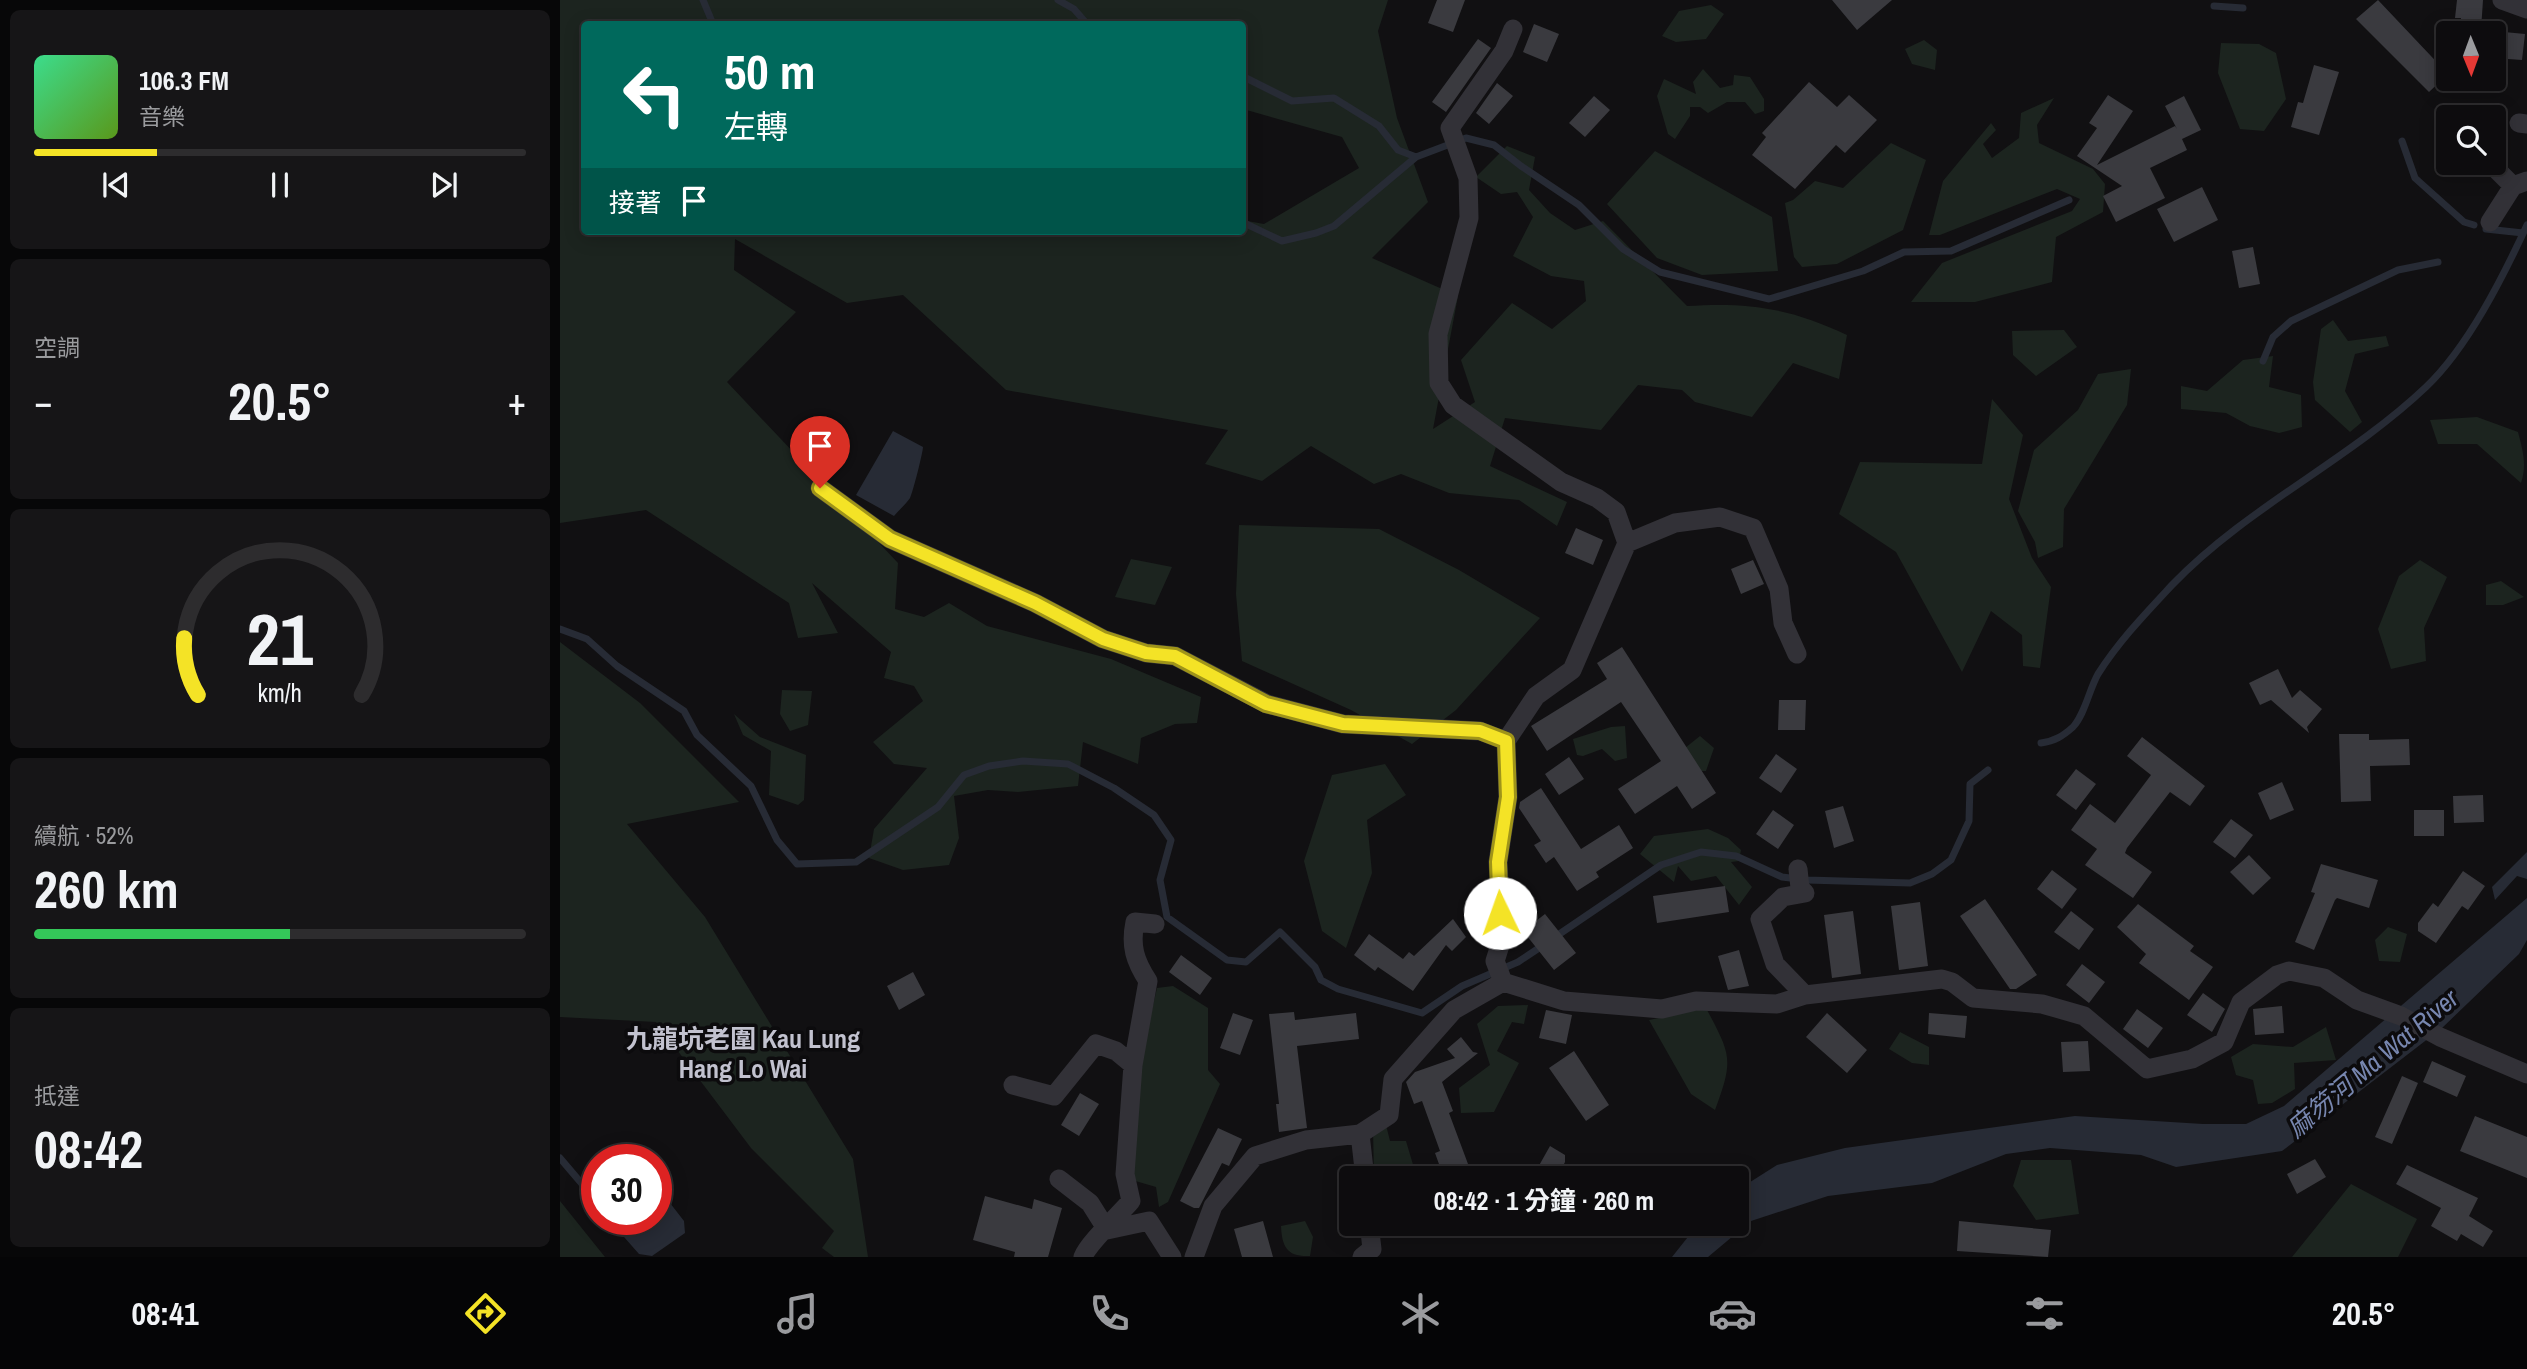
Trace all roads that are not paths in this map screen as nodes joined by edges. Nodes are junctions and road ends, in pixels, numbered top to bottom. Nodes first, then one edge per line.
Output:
1 (2502, 0) edge
2 (2527, 9) edge
3 (1513, 29) dead end
4 (2520, 184) edge
5 (2490, 222) dead end
6 (820, 488) dead end
7 (1627, 543) junction
8 (1797, 654) dead end
9 (1506, 741) junction
10 (1798, 869) dead end
11 (1155, 924) dead end
12 (1503, 982) junction
13 (1805, 995) junction
14 (1133, 1065) junction
15 (2527, 1074) edge
16 (1013, 1085) dead end
17 (1360, 1134) junction
18 (1364, 1166) edge
19 (1059, 1179) dead end
20 (1107, 1230) junction
21 (1370, 1236) edge
22 (1083, 1257) edge
23 (1172, 1257) edge
24 (1194, 1257) edge
25 (1362, 1257) edge

1 - 2 street
3 - 7 street
4 - 5 street
6 - 9 street
7 - 8 street
7 - 9 street
9 - 12 street
10 - 13 street
11 - 14 street
12 - 13 street
12 - 17 street
13 - 15 street
14 - 16 street
14 - 20 street
17 - 18 street
17 - 24 street
19 - 20 street
20 - 22 street
20 - 23 street
21 - 25 street

